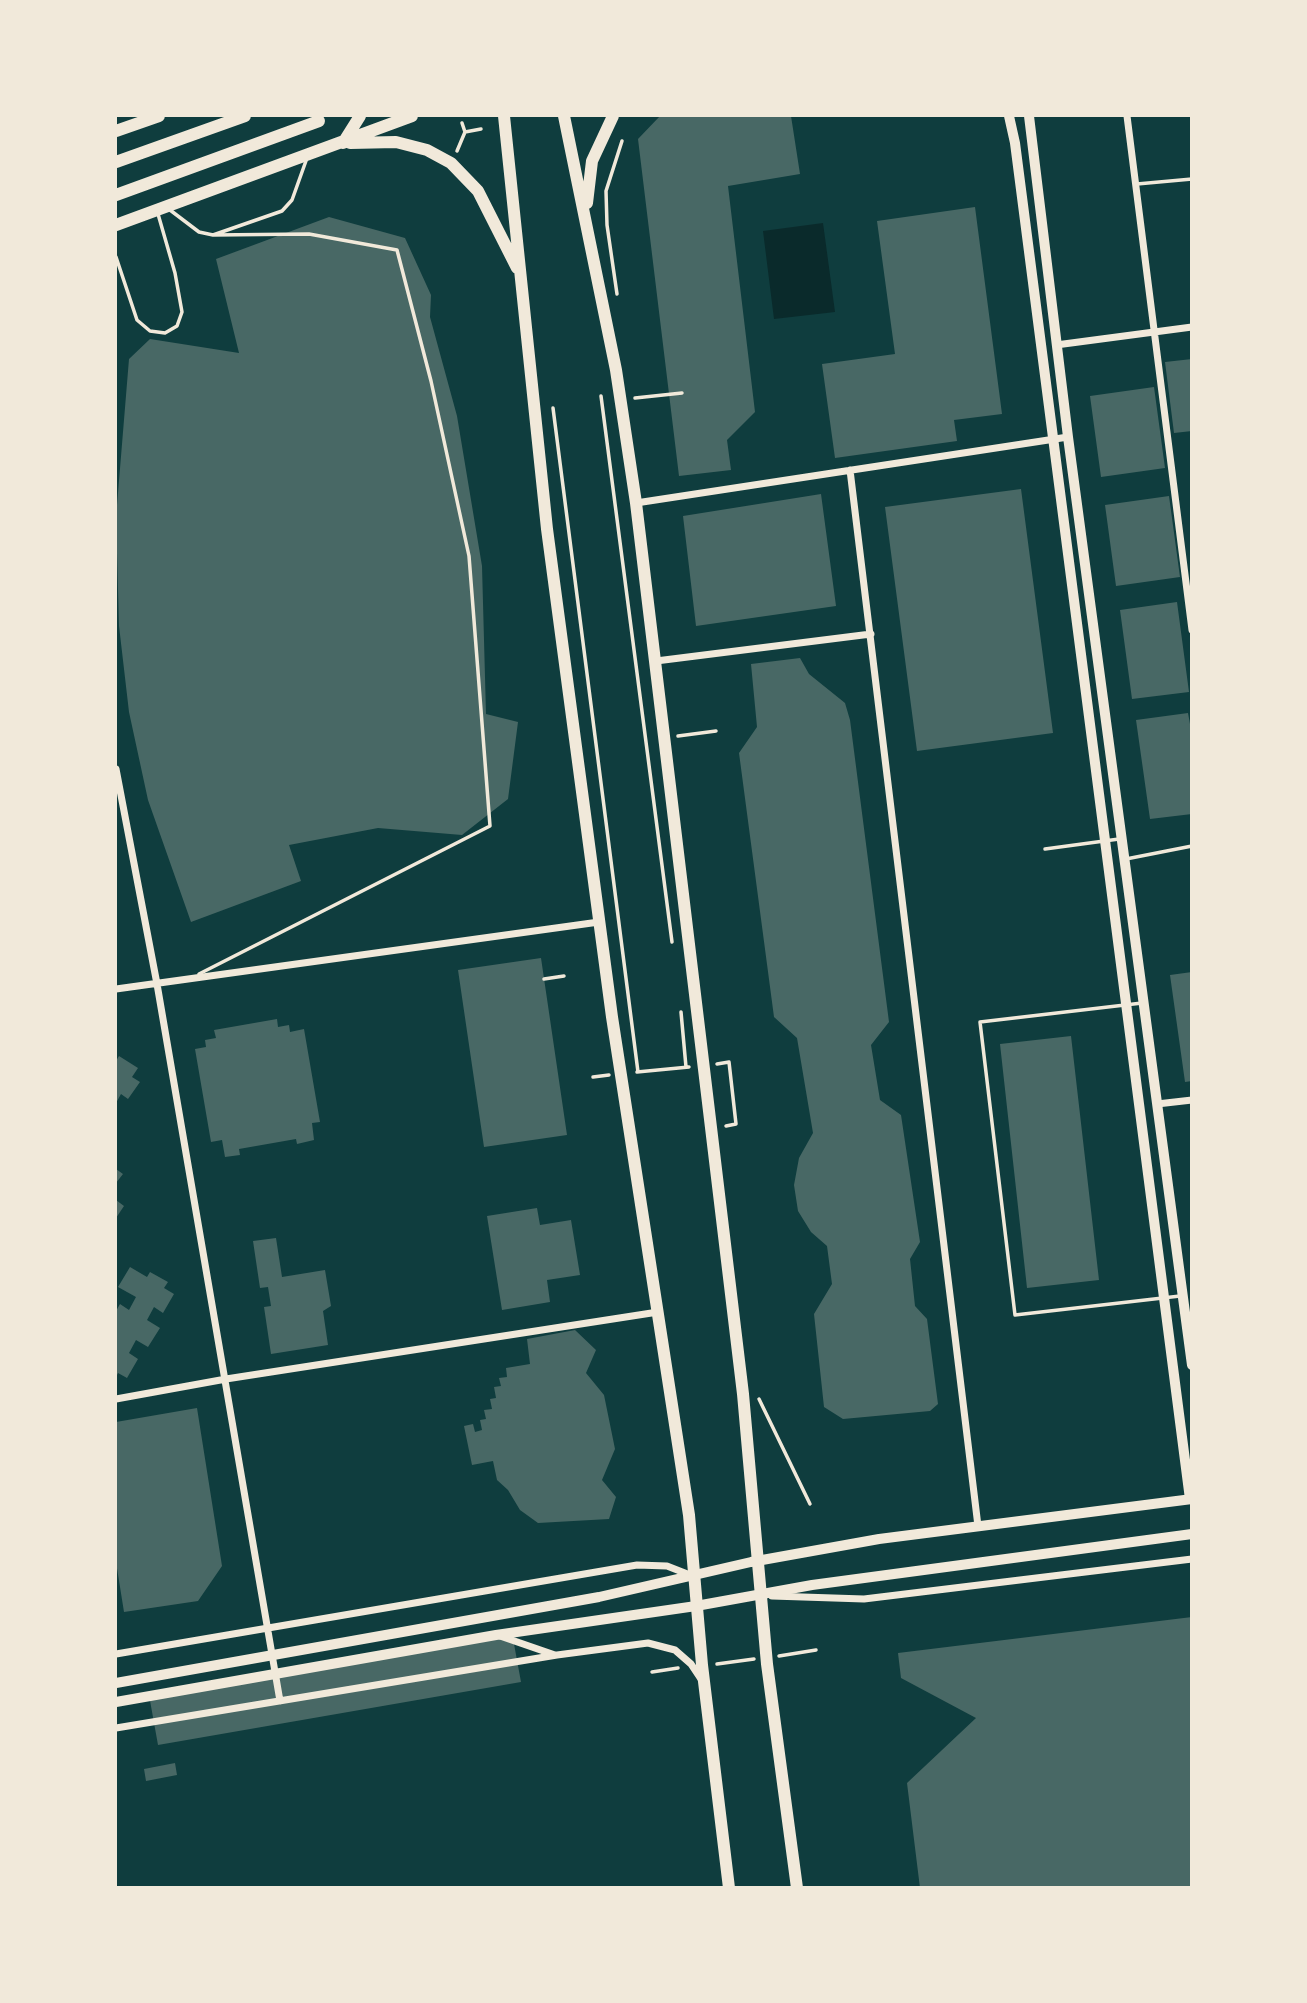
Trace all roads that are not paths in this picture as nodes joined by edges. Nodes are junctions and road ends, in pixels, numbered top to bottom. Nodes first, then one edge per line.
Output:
1 (159, 116) edge
2 (245, 116) edge
3 (360, 116) edge
4 (412, 116) edge
5 (504, 116) edge
6 (564, 116) edge
7 (613, 116) edge
8 (1009, 116) edge
9 (1029, 116) edge
10 (1127, 116) edge
11 (319, 121) dead end
12 (116, 131) edge
13 (343, 143) junction
14 (308, 156) junction
15 (116, 162) edge
16 (1192, 179) edge
17 (1135, 184) junction
18 (116, 195) edge
19 (161, 208) junction
20 (116, 225) edge
21 (213, 235) junction
22 (587, 235) junction
23 (116, 257) edge
24 (522, 280) junction
25 (1192, 327) edge
26 (1154, 332) junction
27 (1056, 345) junction
28 (1068, 437) junction
29 (1052, 439) junction
30 (850, 470) junction
31 (636, 503) junction
32 (1192, 630) edge
33 (871, 634) junction
34 (656, 661) junction
35 (116, 769) edge
36 (1121, 839) junction
37 (1105, 841) junction
38 (1192, 846) edge
39 (1045, 849) dead end
40 (1124, 860) junction
41 (599, 922) junction
42 (189, 979) junction
43 (157, 984) junction
44 (116, 989) edge
45 (1143, 1003) junction
46 (1126, 1005) junction
47 (1192, 1100) edge
48 (1157, 1104) junction
49 (1182, 1296) junction
50 (1164, 1297) junction
51 (658, 1312) junction
52 (1192, 1364) edge
53 (226, 1379) junction
54 (116, 1399) edge
55 (1191, 1499) edge
56 (978, 1526) junction
57 (1192, 1534) edge
58 (1192, 1559) edge
59 (757, 1561) junction
60 (694, 1576) junction
61 (760, 1595) junction
62 (696, 1606) junction
63 (269, 1629) junction
64 (496, 1635) junction
65 (116, 1654) edge
66 (273, 1655) junction
67 (557, 1655) junction
68 (697, 1666) junction
69 (276, 1673) junction
70 (116, 1683) edge
71 (280, 1701) junction
72 (116, 1702) edge
73 (116, 1728) edge
74 (729, 1888) edge
75 (797, 1888) edge

1 - 12 highway
2 - 15 highway
3 - 13 highway
4 - 13 highway
5 - 24 highway
6 - 22 highway
7 - 22 highway
8 - 29 street
9 - 27 street
10 - 17 street
11 - 18 highway
13 - 14 highway
13 - 24 highway
14 - 19 highway
14 - 21 lane
16 - 17 lane
17 - 26 street
19 - 20 highway
19 - 21 lane
19 - 23 lane
21 - 42 lane
22 - 31 highway
24 - 41 highway
25 - 26 street
26 - 27 street
26 - 32 street
27 - 28 street
28 - 29 street
28 - 36 street
29 - 30 street
29 - 37 street
30 - 31 street
30 - 33 street
31 - 34 highway
33 - 34 street
33 - 56 street
34 - 59 highway
35 - 43 street
36 - 37 lane
36 - 40 street
37 - 39 lane
37 - 46 street
38 - 40 lane
40 - 45 street
41 - 42 street
41 - 51 highway
42 - 43 street
43 - 44 street
43 - 53 street
45 - 46 lane
45 - 48 street
46 - 50 street
46 - 50 lane
47 - 48 street
48 - 49 street
49 - 50 lane
49 - 52 street
50 - 55 street
51 - 53 street
51 - 60 highway
53 - 54 street
53 - 63 street
55 - 56 main road
56 - 59 main road
57 - 61 main road
58 - 61 street
59 - 60 main road
59 - 61 highway
60 - 62 highway
60 - 63 street
60 - 66 main road
61 - 62 main road
61 - 75 highway
62 - 64 main road
62 - 68 highway
63 - 65 street
63 - 66 street
64 - 67 street
64 - 69 main road
66 - 69 street
66 - 70 main road
67 - 68 street
67 - 71 street
68 - 74 highway
69 - 71 street
69 - 72 main road
71 - 73 street

